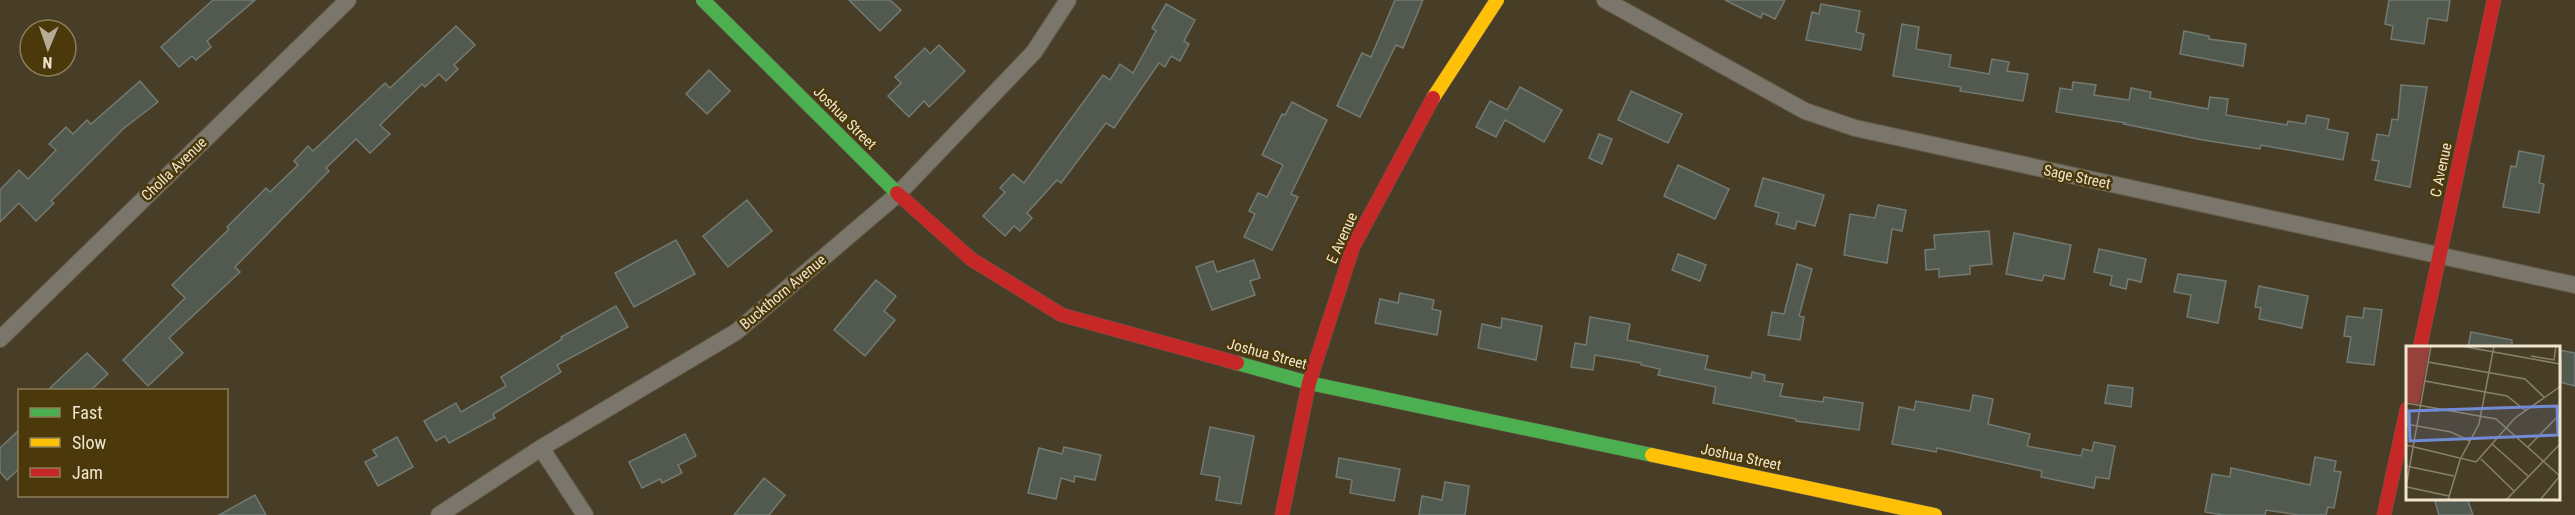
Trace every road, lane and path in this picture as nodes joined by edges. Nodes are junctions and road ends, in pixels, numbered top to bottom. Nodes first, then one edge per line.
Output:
1 (348, 0) edge
2 (703, 0) edge
3 (1068, 0) edge
4 (1497, 0) edge
5 (1605, 0) edge
6 (2494, 0) edge
7 (897, 194) junction
8 (2440, 257) junction
9 (2575, 285) edge
10 (0, 339) edge
11 (2420, 346) edge
12 (1309, 383) junction
13 (2406, 414) edge
14 (541, 448) junction
15 (439, 515) edge
16 (585, 515) edge
17 (1282, 515) edge
18 (1935, 515) edge
19 (2384, 515) edge

1 - 10 street, Cholla Avenue
2 - 7 street, Joshua Street
3 - 7 street, Buckthorn Avenue
4 - 12 street, E Avenue
5 - 8 street, Sage Street
6 - 8 street, C Avenue
7 - 12 street, Joshua Street
7 - 14 street, Buckthorn Avenue
8 - 9 street, Sage Street
8 - 11 street, C Avenue
12 - 17 street, E Avenue
12 - 18 street, Joshua Street
13 - 19 street
14 - 15 street, Buckthorn Avenue
14 - 16 street

